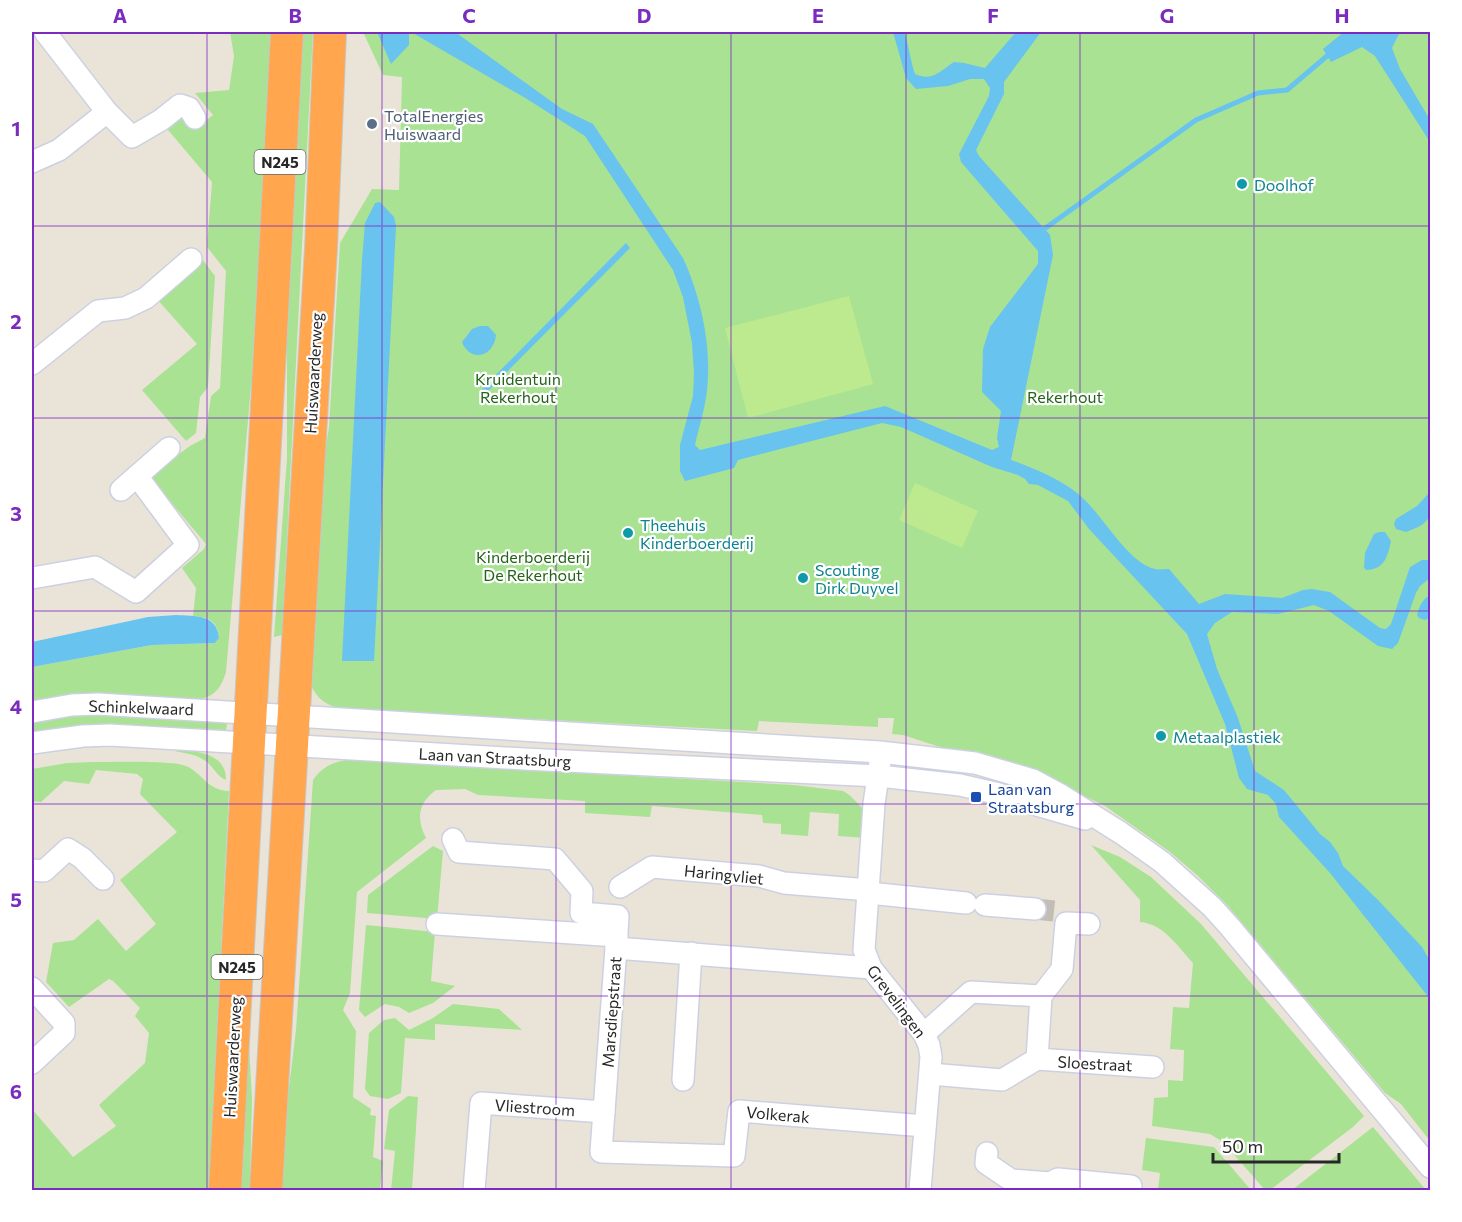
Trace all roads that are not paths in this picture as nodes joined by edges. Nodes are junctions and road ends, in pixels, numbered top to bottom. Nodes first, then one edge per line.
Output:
1 (45, 32) edge
2 (287, 32) edge
3 (342, 35) edge
4 (107, 112) junction
5 (195, 118) dead end
6 (32, 162) edge
7 (342, 222) dead end
8 (321, 248) junction
9 (191, 259) dead end
10 (34, 357) edge
11 (170, 448) dead end
12 (137, 476) junction
13 (121, 490) dead end
14 (32, 578) edge
15 (32, 712) edge
16 (251, 712) junction
17 (293, 715) junction
18 (32, 743) edge
19 (249, 743) junction
20 (291, 746) junction
21 (880, 752) junction
22 (879, 776) junction
23 (1112, 828) junction
24 (453, 839) dead end
25 (32, 870) edge
26 (103, 879) dead end
27 (620, 887) dead end
28 (869, 891) junction
29 (1052, 914) junction
30 (437, 924) dead end
31 (1089, 924) dead end
32 (616, 942) junction
33 (691, 953) junction
34 (871, 968) junction
35 (32, 988) edge
36 (1041, 996) junction
37 (924, 1034) junction
38 (1037, 1059) junction
39 (32, 1063) edge
40 (1153, 1066) dead end
41 (930, 1074) junction
42 (683, 1080) dead end
43 (603, 1112) junction
44 (925, 1126) junction
45 (601, 1152) joint
46 (987, 1153) dead end
47 (1431, 1167) edge
48 (1131, 1186) dead end
49 (225, 1191) edge
50 (266, 1191) edge
51 (474, 1191) edge
52 (920, 1191) edge

1 - 4 street
2 - 16 highway, Huiswaarderweg / N245
3 - 8 highway, Huiswaarderweg / N245
4 - 5 street
4 - 6 street
7 - 8 highway
8 - 17 highway, Huiswaarderweg / N245
9 - 10 street
11 - 12 street
12 - 13 street
12 - 14 street
15 - 16 street, Schinkelwaard
16 - 17 street
16 - 19 highway, Huiswaarderweg / N245
17 - 20 highway, Huiswaarderweg / N245
17 - 21 street, Laan van Straatsburg
18 - 19 street, Schinkelwaard
19 - 20 street
19 - 49 highway, Huiswaarderweg / N245
20 - 22 street, Laan van Straatsburg
20 - 50 highway, Huiswaarderweg / N245
21 - 22 street
21 - 23 street, Laan van Straatsburg
22 - 23 street, Laan van Straatsburg
22 - 28 street, Grevelingen
23 - 47 street, Laan van Straatsburg
24 - 32 street
25 - 26 street
27 - 28 street, Haringvliet
28 - 29 street, Haringvliet
28 - 34 street, Grevelingen
29 - 31 street, Haringvliet
29 - 36 street
30 - 32 street
32 - 33 street, Marsdiepstraat
32 - 43 street, Marsdiepstraat
33 - 34 street, Marsdiepstraat
33 - 42 street
34 - 37 street, Grevelingen
35 - 39 street
36 - 37 street
36 - 38 street, Sloestraat
37 - 41 street, Grevelingen
38 - 40 street, Sloestraat
38 - 41 street, Sloestraat
41 - 44 street, Grevelingen
43 - 45 street, Marsdiepstraat
43 - 51 street, Vliestroom
44 - 45 street, Volkerak
44 - 52 street, Grevelingen
46 - 48 street

